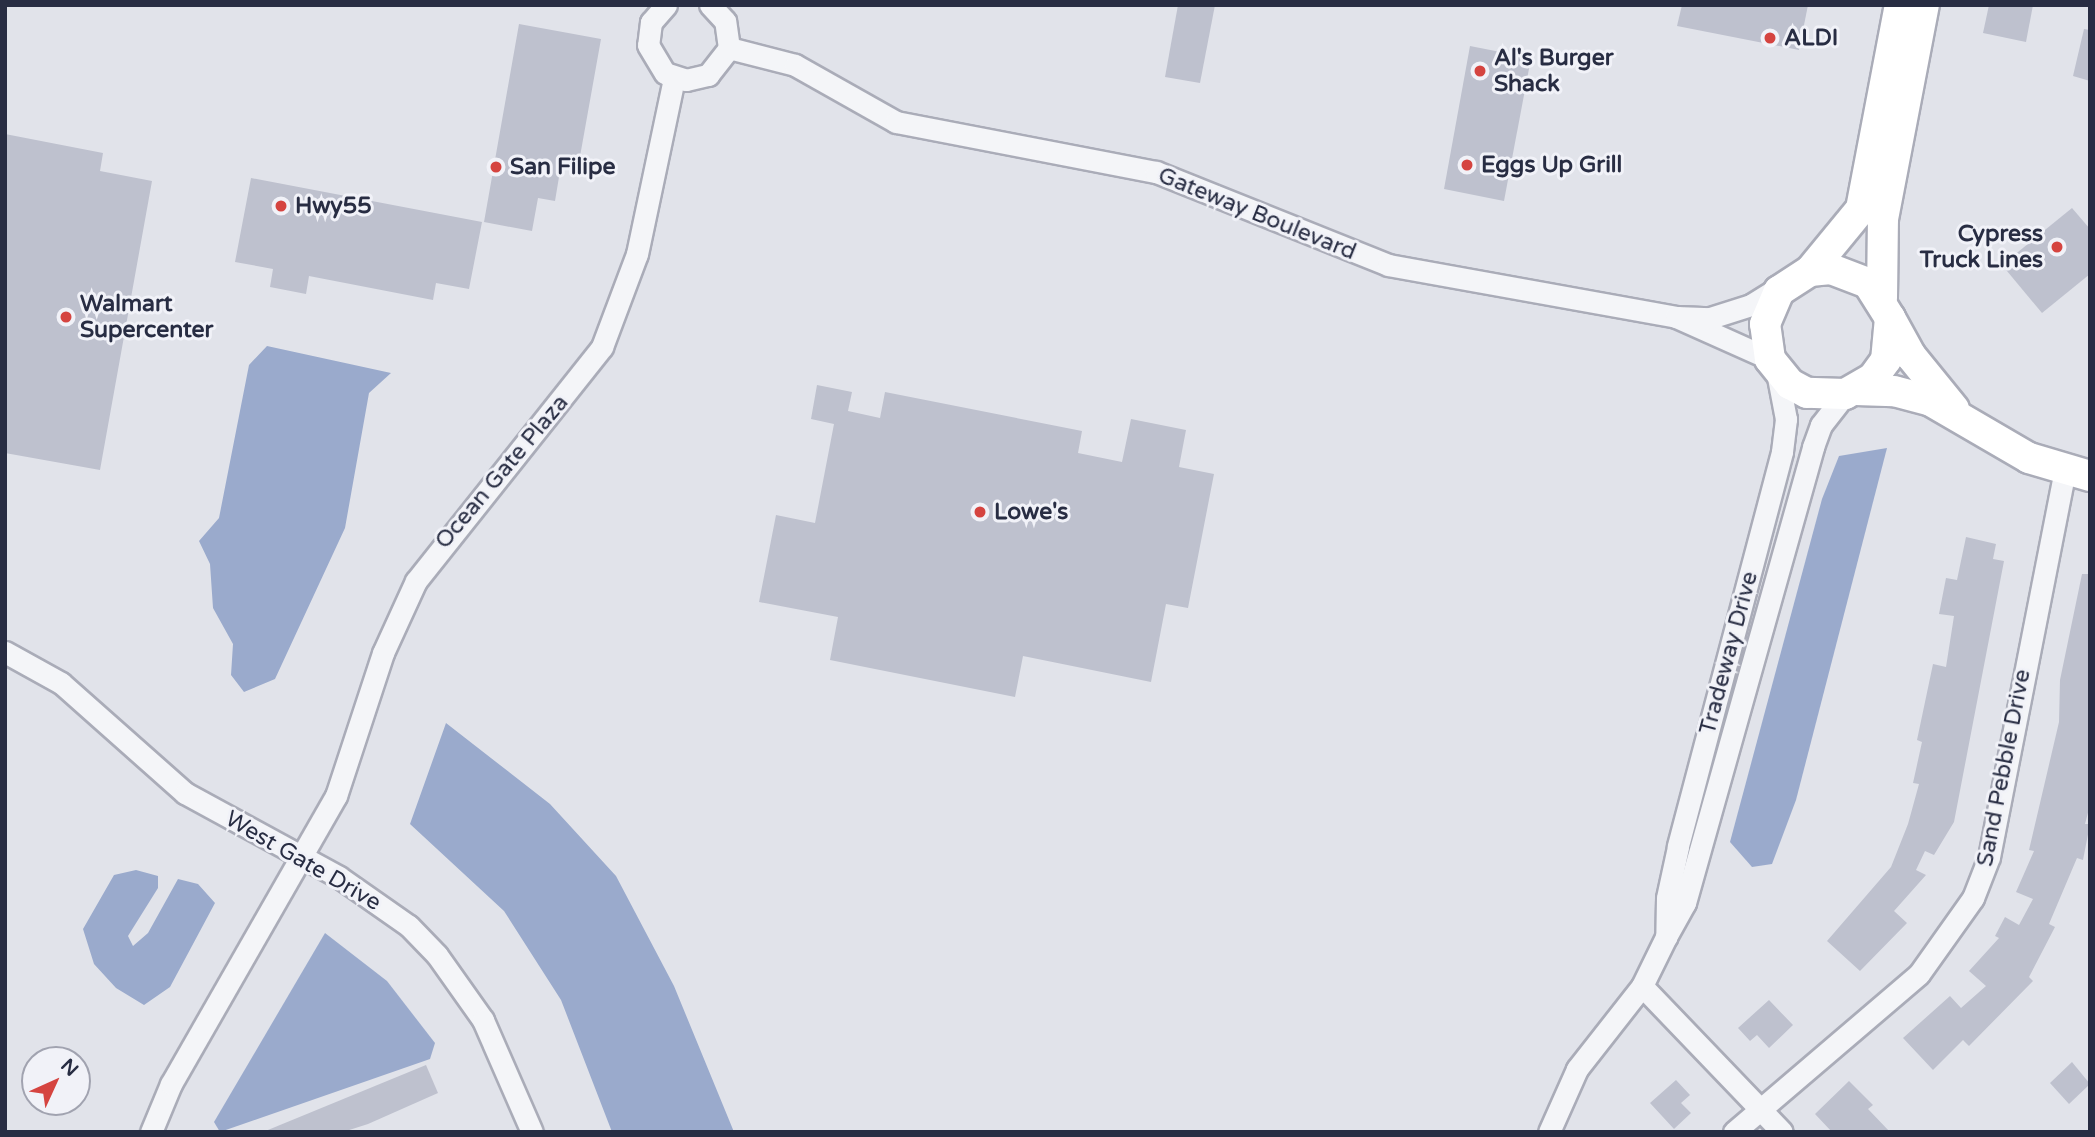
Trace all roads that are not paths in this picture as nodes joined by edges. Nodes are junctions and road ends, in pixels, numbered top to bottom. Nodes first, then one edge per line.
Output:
1 (666, 5) edge
2 (710, 5) edge
3 (1900, 5) edge
4 (1924, 5) edge
5 (729, 48) junction
6 (674, 78) junction
7 (1801, 275) junction
8 (1886, 308) junction
9 (1676, 317) junction
10 (1773, 365) junction
11 (1850, 392) junction
12 (1967, 421) junction
13 (2077, 473) edge
14 (5, 652) edge
15 (304, 858) junction
16 (1667, 937) junction
17 (1642, 986) junction
18 (1759, 1107) junction
19 (151, 1132) edge
20 (532, 1132) edge
21 (1549, 1132) edge
22 (1734, 1132) edge
23 (1782, 1132) edge

1 - 6 street
2 - 5 street
3 - 7 street
4 - 8 street
5 - 6 street
5 - 9 street, Gateway Boulevard
6 - 15 street, Ocean Gate Plaza
7 - 8 street
7 - 9 street
7 - 10 street
8 - 11 street
8 - 12 street
9 - 10 street
10 - 11 street
10 - 16 street, Tradeway Drive
11 - 12 street
11 - 16 street, Tradeway Drive
12 - 13 street
13 - 18 street, Sand Pebble Drive
14 - 15 street, West Gate Drive
15 - 19 street, Ocean Gate Plaza
15 - 20 street, West Gate Drive
16 - 17 street, Tradeway Drive
17 - 18 street
17 - 21 street, Tradeway Drive
18 - 22 street, Sand Pebble Drive
18 - 23 street

